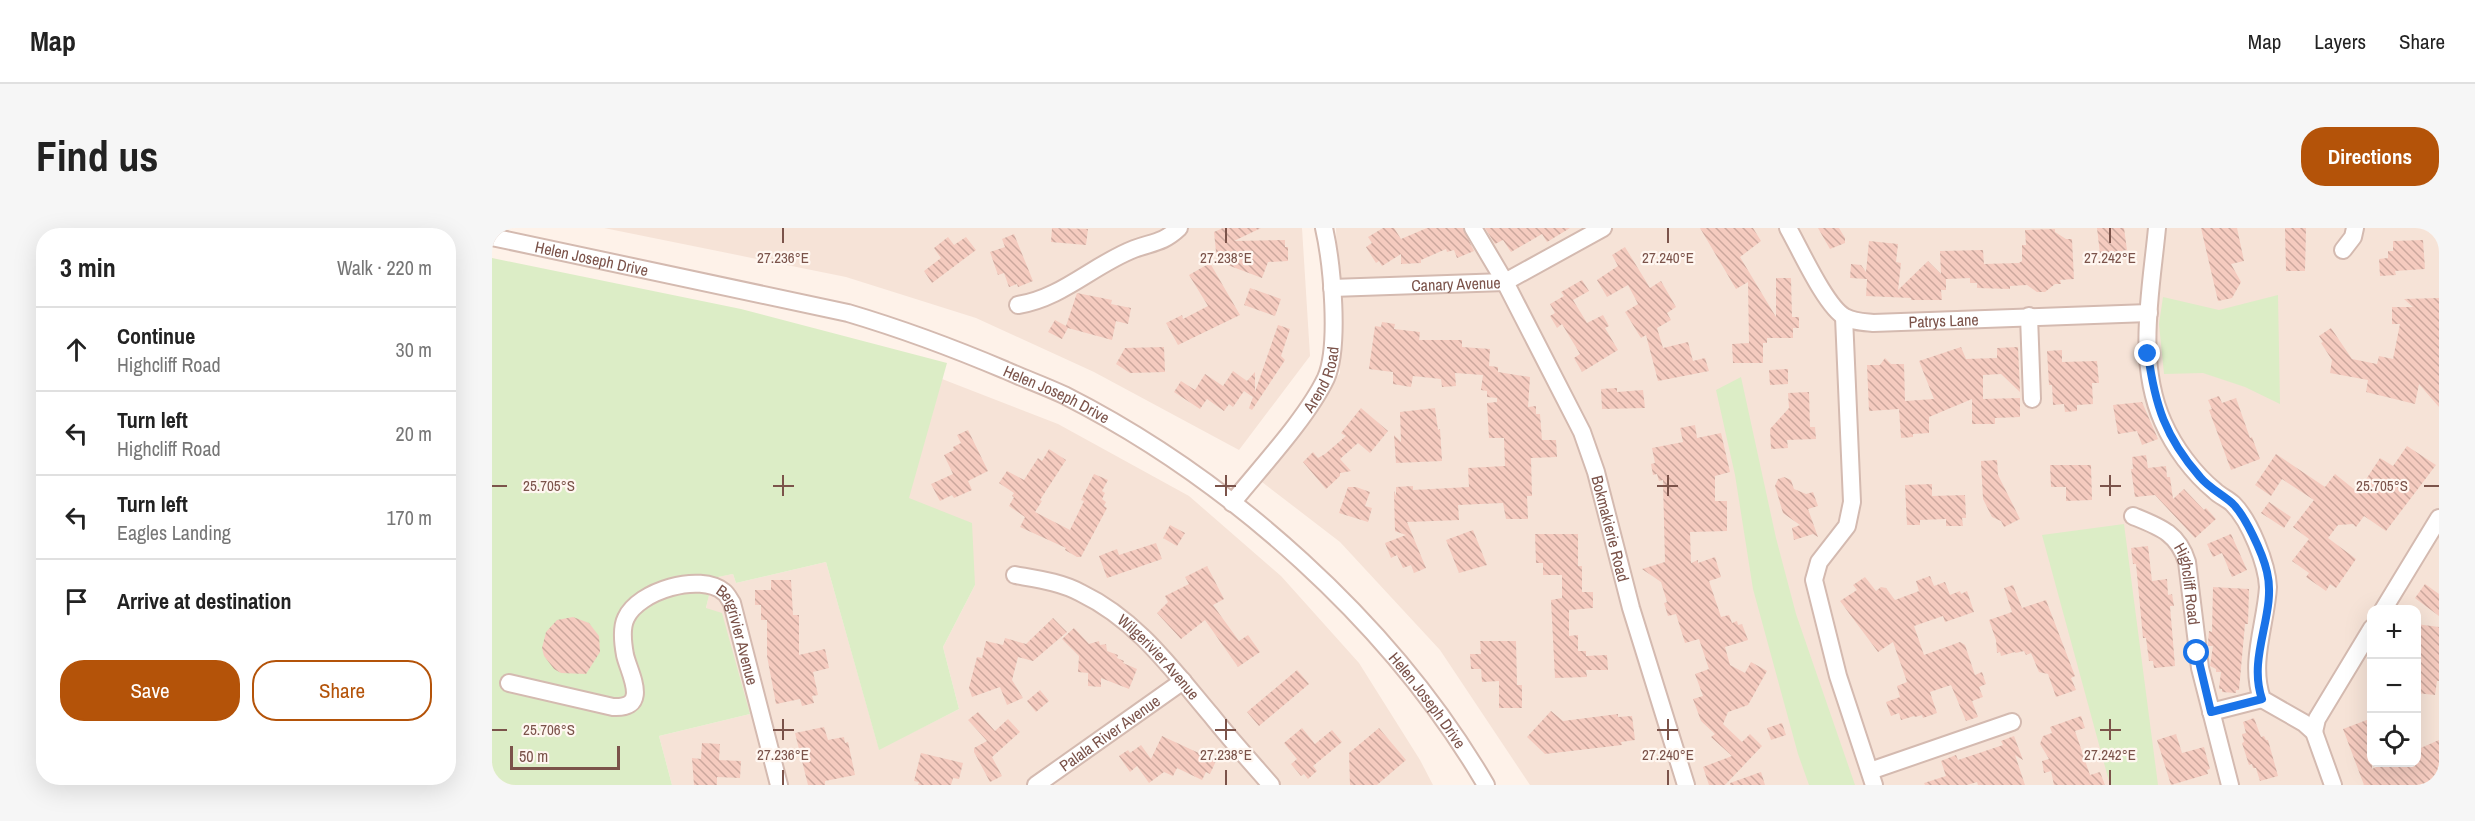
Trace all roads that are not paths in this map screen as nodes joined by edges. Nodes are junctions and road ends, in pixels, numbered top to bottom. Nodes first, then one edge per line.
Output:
1 (1324, 228) edge
2 (1473, 228) edge
3 (1603, 228) edge
4 (1788, 228) edge
5 (2157, 228) edge
6 (2355, 228) edge
7 (1182, 232) edge
8 (492, 237) edge
9 (2343, 250) dead end
10 (1504, 282) junction
11 (1332, 288) junction
12 (1018, 305) dead end
13 (2149, 313) junction
14 (2029, 316) junction
15 (1844, 317) junction
16 (2032, 399) dead end
17 (1232, 503) junction
18 (2133, 516) dead end
19 (2439, 518) edge
20 (1015, 575) dead end
21 (2385, 605) edge
22 (2367, 636) edge
23 (1183, 681) junction
24 (509, 683) dead end
25 (2262, 699) junction
26 (2211, 712) junction
27 (2012, 722) dead end
28 (2314, 732) junction
29 (1872, 778) edge
30 (778, 785) edge
31 (1036, 785) edge
32 (1271, 785) edge
33 (1486, 785) edge
34 (1686, 785) edge
35 (2230, 785) edge
36 (2333, 785) edge

1 - 11 street, Arend Road
2 - 10 street, Bokmakierie Road
3 - 10 street, Canary Avenue
4 - 15 street
5 - 13 street
6 - 9 street
7 - 12 street
8 - 17 street, Helen Joseph Drive
10 - 11 street, Canary Avenue
10 - 34 street, Bokmakierie Road
11 - 17 street, Arend Road
13 - 14 street, Patrys Lane
13 - 25 street
14 - 15 street, Patrys Lane
14 - 16 street
15 - 29 street
17 - 33 street, Helen Joseph Drive
18 - 26 street, Highcliff Road
19 - 21 street
20 - 23 street, Wilgerivier Avenue
22 - 28 street
23 - 31 street, Palala River Avenue
23 - 32 street, Wilgerivier Avenue
24 - 30 street, Bergrivier Avenue
25 - 26 street
25 - 28 street
26 - 35 street, Highcliff Road
27 - 29 street
28 - 36 street

